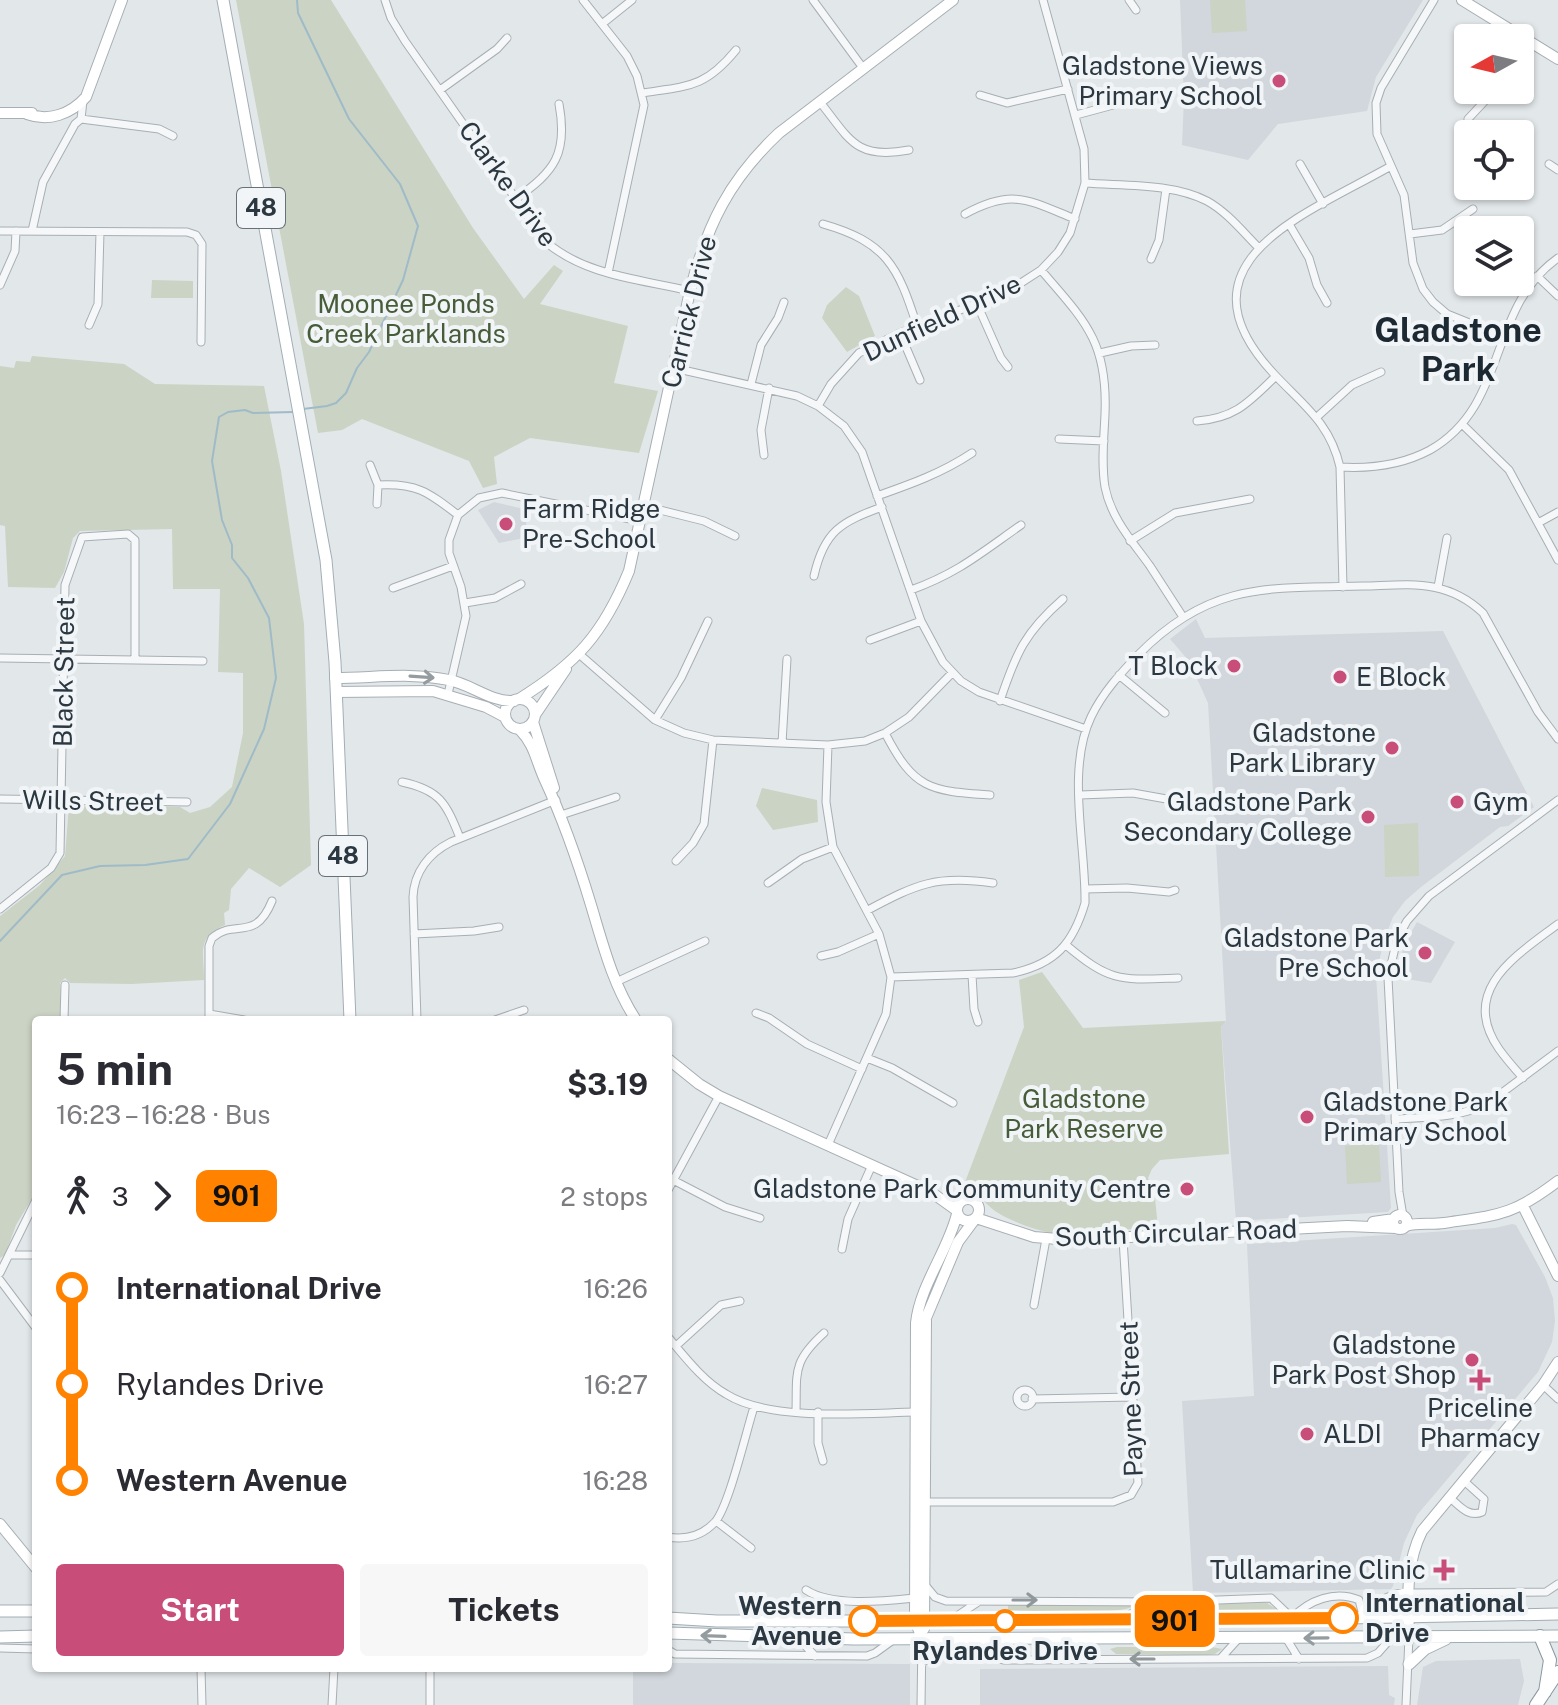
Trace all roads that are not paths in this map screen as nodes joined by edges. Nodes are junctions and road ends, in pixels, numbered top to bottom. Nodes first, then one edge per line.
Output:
1 (122, 0) edge
2 (221, 0) edge
3 (385, 0) edge
4 (583, 0) edge
5 (632, 0) edge
6 (813, 0) edge
7 (953, 0) edge
8 (1043, 0) edge
9 (1129, 0) edge
10 (1434, 0) edge
11 (1462, 0) edge
12 (1136, 10) dead end
13 (602, 24) junction
14 (1501, 24) edge
15 (507, 38) dead end
16 (1534, 45) edge
17 (736, 50) dead end
18 (1558, 59) edge
19 (863, 68) junction
20 (1068, 89) junction
21 (440, 90) junction
22 (642, 93) junction
23 (980, 95) dead end
24 (1139, 98) dead end
25 (820, 102) junction
26 (77, 104) junction
27 (559, 104) dead end
28 (1482, 104) edge
29 (0, 113) edge
30 (1076, 115) junction
31 (81, 119) junction
32 (1468, 119) dead end
33 (173, 136) dead end
34 (909, 150) dead end
35 (1300, 164) dead end
36 (1549, 164) dead end
37 (1391, 166) junction
38 (1558, 170) edge
39 (1085, 183) junction
40 (1166, 189) junction
41 (515, 199) junction
42 (1323, 204) junction
43 (1473, 209) dead end
44 (965, 214) dead end
45 (1075, 219) junction
46 (823, 224) dead end
47 (1289, 224) junction
48 (0, 231) edge
49 (16, 231) junction
50 (32, 231) junction
51 (100, 232) junction
52 (1410, 234) junction
53 (1258, 247) junction
54 (1558, 258) edge
55 (1151, 259) dead end
56 (1041, 270) junction
57 (608, 273) junction
58 (1537, 276) junction
59 (0, 285) edge
60 (690, 291) junction
61 (1558, 296) edge
62 (784, 302) dead end
63 (1327, 303) dead end
64 (977, 304) junction
65 (89, 325) dead end
66 (917, 326) junction
67 (900, 333) junction
68 (1504, 337) junction
69 (201, 342) dead end
70 (1155, 345) dead end
71 (1100, 353) junction
72 (1008, 367) dead end
73 (674, 368) junction
74 (1381, 372) dead end
75 (1276, 376) junction
76 (920, 380) dead end
77 (751, 384) junction
78 (769, 388) junction
79 (818, 406) junction
80 (1317, 417) junction
81 (1197, 421) dead end
82 (1463, 425) junction
83 (1059, 439) dead end
84 (1104, 441) junction
85 (972, 453) dead end
86 (764, 455) dead end
87 (370, 465) dead end
88 (1340, 467) junction
89 (378, 485) junction
90 (877, 496) junction
91 (1250, 499) dead end
92 (377, 504) dead end
93 (644, 506) junction
94 (882, 507) junction
95 (1558, 512) edge
96 (458, 515) junction
97 (640, 521) junction
98 (1538, 523) junction
99 (1021, 525) dead end
100 (735, 536) dead end
101 (1447, 538) dead end
102 (1130, 541) junction
103 (1558, 560) edge
104 (453, 566) junction
105 (814, 576) dead end
106 (521, 584) dead end
107 (1343, 587) junction
108 (1438, 587) junction
109 (393, 588) dead end
110 (911, 590) junction
111 (1063, 599) dead end
112 (465, 603) junction
113 (1183, 617) junction
114 (708, 621) dead end
115 (921, 621) junction
116 (870, 640) dead end
117 (579, 654) junction
118 (0, 658) edge
119 (63, 659) junction
120 (135, 659) junction
121 (787, 659) dead end
122 (203, 661) dead end
123 (570, 664) junction
124 (952, 673) junction
125 (1119, 675) junction
126 (394, 676) junction
127 (335, 678) junction
128 (452, 680) junction
129 (536, 688) junction
130 (396, 691) junction
131 (336, 692) junction
132 (448, 694) junction
133 (516, 700) junction
134 (547, 700) junction
135 (1000, 701) junction
136 (1165, 713) dead end
137 (505, 717) junction
138 (534, 719) junction
139 (655, 720) junction
140 (1086, 729) junction
141 (520, 730) junction
142 (885, 733) junction
143 (1558, 739) edge
144 (713, 740) junction
145 (782, 743) junction
146 (828, 745) junction
147 (402, 782) dead end
148 (990, 795) dead end
149 (1080, 795) junction
150 (616, 797) dead end
151 (0, 799) edge
152 (62, 800) junction
153 (556, 800) junction
154 (1172, 800) dead end
155 (1558, 800) edge
156 (187, 802) dead end
157 (561, 815) junction
158 (460, 838) junction
159 (833, 847) junction
160 (676, 861) dead end
161 (768, 883) dead end
162 (993, 883) dead end
163 (1085, 889) junction
164 (1175, 890) dead end
165 (272, 901) dead end
166 (0, 909) edge
167 (868, 910) junction
168 (1558, 924) edge
169 (499, 927) dead end
170 (414, 934) junction
171 (879, 934) junction
172 (705, 941) dead end
173 (1066, 945) junction
174 (821, 956) dead end
175 (972, 975) junction
176 (891, 977) junction
177 (1178, 978) dead end
178 (616, 982) junction
179 (65, 985) dead end
180 (524, 1010) dead end
181 (756, 1013) dead end
182 (64, 1016) edge
183 (209, 1016) edge
184 (350, 1016) edge
185 (417, 1016) edge
186 (507, 1016) edge
187 (634, 1016) edge
188 (978, 1022) dead end
189 (1558, 1051) edge
190 (867, 1058) junction
191 (672, 1062) edge
192 (862, 1069) junction
193 (1523, 1078) junction
194 (719, 1096) junction
195 (953, 1103) dead end
196 (1395, 1119) junction
197 (828, 1145) junction
198 (872, 1165) junction
199 (673, 1180) joint
200 (1558, 1181) edge
201 (931, 1192) junction
202 (964, 1199) junction
203 (1523, 1206) junction
204 (32, 1208) edge
205 (957, 1212) junction
206 (977, 1215) junction
207 (760, 1218) dead end
208 (1400, 1220) junction
209 (1046, 1239) junction
210 (1123, 1239) junction
211 (842, 1249) dead end
212 (9, 1255) junction
213 (32, 1255) edge
214 (0, 1273) edge
215 (1558, 1276) edge
216 (0, 1280) edge
217 (932, 1290) junction
218 (740, 1301) dead end
219 (1034, 1305) dead end
220 (32, 1323) edge
221 (824, 1333) dead end
222 (672, 1342) edge
223 (676, 1346) junction
224 (1558, 1362) edge
225 (1543, 1385) junction
226 (1133, 1397) junction
227 (1032, 1399) dead end
228 (1558, 1399) edge
229 (754, 1407) junction
230 (796, 1412) junction
231 (818, 1412) junction
232 (920, 1412) junction
233 (823, 1461) dead end
234 (1463, 1480) junction
235 (1449, 1497) junction
236 (921, 1502) junction
237 (716, 1521) junction
238 (0, 1524) edge
239 (672, 1537) edge
240 (20, 1548) junction
241 (751, 1548) dead end
242 (32, 1558) edge
243 (32, 1563) edge
244 (925, 1585) junction
245 (1557, 1586) edge
246 (806, 1590) dead end
247 (1408, 1593) junction
248 (915, 1598) junction
249 (980, 1600) junction
250 (1152, 1600) junction
251 (32, 1608) edge
252 (6, 1610) edge
253 (1558, 1614) edge
254 (1409, 1617) junction
255 (672, 1618) edge
256 (1292, 1618) junction
257 (1363, 1618) junction
258 (920, 1621) junction
259 (950, 1621) junction
260 (1120, 1621) junction
261 (672, 1633) edge
262 (32, 1636) edge
263 (1540, 1636) junction
264 (1558, 1636) edge
265 (0, 1637) edge
266 (1241, 1637) junction
267 (1392, 1637) junction
268 (1409, 1637) junction
269 (1450, 1637) junction
270 (798, 1638) junction
271 (895, 1638) junction
272 (922, 1638) junction
273 (1286, 1638) junction
274 (978, 1639) junction
275 (0, 1648) edge
276 (32, 1649) edge
277 (672, 1652) edge
278 (815, 1656) junction
279 (1220, 1659) junction
280 (1299, 1659) junction
281 (922, 1662) junction
282 (1409, 1664) junction
283 (201, 1672) edge
284 (334, 1672) edge
285 (430, 1672) edge
286 (1558, 1672) edge
287 (1545, 1692) junction
288 (202, 1705) edge
289 (332, 1705) edge
290 (430, 1705) edge
291 (921, 1705) edge
292 (1406, 1705) edge
293 (1536, 1705) edge

1 - 26 street
2 - 127 main road, 48
3 - 21 street, Clarke Drive
4 - 13 street
5 - 13 street
6 - 19 street
7 - 19 street, Carrick Drive
8 - 20 street, Dunfield Drive
9 - 12 street
10 - 37 street
11 - 14 street
13 - 22 street
15 - 21 street
16 - 18 street
17 - 22 street
19 - 25 street, Carrick Drive
20 - 23 street
20 - 30 street, Dunfield Drive
21 - 41 street, Clarke Drive
22 - 57 street
24 - 30 street
25 - 34 street
25 - 60 street, Carrick Drive
26 - 29 street
26 - 31 street
27 - 41 street
28 - 32 street
30 - 39 street, Dunfield Drive
31 - 33 street
31 - 50 street
35 - 42 street
36 - 38 street
37 - 42 street
37 - 52 street
39 - 40 street
39 - 45 street, Dunfield Drive
40 - 53 street
40 - 55 street
41 - 57 street, Clarke Drive
42 - 47 street
43 - 52 street
44 - 45 street
45 - 56 street, Dunfield Drive
46 - 66 street
47 - 53 street
47 - 63 street
48 - 49 street
49 - 50 street
49 - 59 street
50 - 51 street
51 - 65 street
51 - 69 street
52 - 68 street
53 - 75 street
54 - 58 street
56 - 64 street, Dunfield Drive
56 - 71 street
57 - 60 street, Clarke Drive
58 - 61 street
58 - 68 street
60 - 73 street, Carrick Drive
62 - 77 street
64 - 66 street, Dunfield Drive
64 - 72 street
66 - 67 street, Dunfield Drive
67 - 76 street
67 - 79 street, Dunfield Drive
68 - 82 street
70 - 71 street
71 - 84 street
73 - 77 street
73 - 93 street, Carrick Drive
74 - 80 street
75 - 80 street
75 - 81 street
77 - 78 street
78 - 79 street
78 - 86 street
79 - 90 street
80 - 88 street
82 - 88 street
82 - 98 street
83 - 84 street
84 - 102 street
85 - 90 street
87 - 89 street
88 - 107 street
89 - 92 street
89 - 96 street
90 - 94 street
91 - 102 street
93 - 97 street, Carrick Drive
93 - 100 street
94 - 105 street
94 - 110 street
95 - 98 street
96 - 97 street
96 - 104 street
97 - 117 street, Carrick Drive
98 - 103 street
99 - 110 street
101 - 108 street
102 - 113 street
104 - 109 street
104 - 112 street
106 - 112 street
107 - 108 street
107 - 113 street
108 - 143 street
110 - 115 street
111 - 135 street
112 - 128 street
113 - 125 street
114 - 139 street
115 - 116 street
115 - 124 street
117 - 123 street, Carrick Drive
117 - 139 street
118 - 119 street
119 - 120 street
119 - 120 street, Black Street
119 - 152 street, Black Street
120 - 122 street
121 - 145 street
123 - 129 street, Carrick Drive
123 - 134 street, Carrick Drive
124 - 135 street
124 - 142 street
125 - 136 street
125 - 140 street
126 - 127 street
126 -> 128 street
126 - 130 street
127 - 131 main road, 48
128 - 132 street
128 - 133 street
129 - 133 street, Carrick Drive
129 - 134 street
130 - 131 street
130 - 132 street
131 - 184 main road, 48
132 - 137 street
133 - 137 street
133 - 138 street
134 - 138 street, Carrick Drive
135 - 140 street
137 - 141 street
138 - 141 street
138 - 153 street
139 - 144 street
140 - 149 street
141 - 153 street
142 - 146 street
142 - 148 street
144 - 145 street
144 - 160 street
145 - 146 street
146 - 159 street
147 - 158 street
149 - 154 street
149 - 163 street
150 - 157 street
151 - 152 street, Wills Street
152 - 156 street, Wills Street
152 - 166 street, Black Street
153 - 157 street
153 - 158 street
155 - 196 street
157 - 178 street
158 - 170 street
159 - 161 street
159 - 167 street
162 - 167 street
163 - 164 street
163 - 173 street
165 - 183 street
167 - 171 street
168 - 193 street
169 - 170 street
170 - 185 street
171 - 174 street
171 - 176 street
172 - 178 street
173 - 175 street
173 - 177 street
175 - 176 street
175 - 188 street
176 - 190 street
178 - 187 street
179 - 182 street
180 - 186 street
181 - 192 street
189 - 193 street
190 - 192 street
190 - 195 street
191 - 194 street
192 - 197 street
193 - 196 street
194 - 197 street
194 - 199 street
196 - 208 street
197 - 198 street
198 - 201 street
198 - 211 street
199 - 207 street
200 - 203 street, South Circular Road
201 - 202 street
201 - 205 street
202 - 205 street
202 - 206 street
203 - 208 street, South Circular Road
203 - 215 street
204 - 212 street
205 - 206 street
205 - 217 street
206 - 209 street, South Circular Road
206 - 217 street
208 - 210 street, South Circular Road
209 - 210 street, South Circular Road
209 - 219 street
210 - 226 street, Payne Street
212 - 213 street
212 - 214 street
216 - 220 street
217 - 232 street
218 - 223 street
221 - 230 street
222 - 223 street
223 - 229 street
224 - 225 street
225 - 228 street
225 - 234 street
226 - 227 street
226 - 236 street, Payne Street
229 - 230 street
229 - 237 street
230 - 231 street
231 - 232 street
231 - 233 street
232 - 236 street
234 - 235 street
234 - 235 street
235 - 247 street
236 - 244 street
236 - 248 street
237 - 239 street
237 - 241 street
238 - 240 street
240 - 242 street
240 - 243 street
244 - 249 street
244 - 258 street
245 - 247 street
246 - 248 street
247 - 254 street
247 - 257 street
248 - 258 street
249 -> 250 street
249 - 259 street
250 - 256 street
250 - 260 street
251 - 252 main road
253 - 254 main road
254 - 257 main road
254 - 268 street
255 - 258 main road
256 - 257 main road
256 - 257 street
256 - 260 main road
258 - 259 main road
258 - 272 street
259 - 260 main road
270 -> 261 main road
262 - 265 main road
263 - 264 main road
263 - 269 main road
263 - 287 highway
266 - 273 main road
266 - 274 main road
266 - 279 street
267 - 268 main road
267 -> 273 main road
267 - 280 street
268 - 269 main road
268 - 282 street
269 - 282 main road
270 - 271 main road
270 - 278 street
271 - 272 main road
271 - 278 street
272 - 274 main road
272 - 281 street
273 - 280 street
279 -> 274 street
274 - 281 street
275 - 276 street
277 - 278 street
279 - 280 street
281 - 291 street
282 - 292 street
283 - 288 street
284 - 289 street
285 - 290 street
286 - 287 highway
287 - 293 highway

